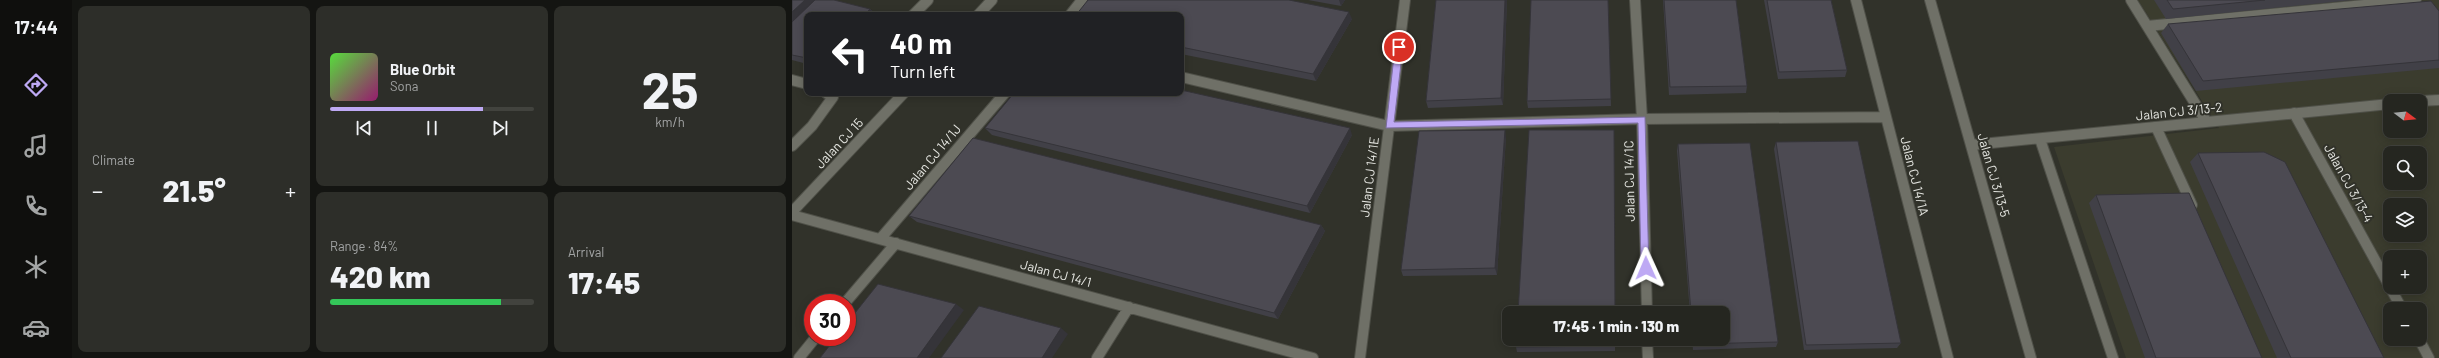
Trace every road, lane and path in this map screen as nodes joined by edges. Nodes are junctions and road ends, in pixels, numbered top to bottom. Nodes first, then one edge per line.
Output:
1 (928, 0) edge
2 (992, 0) edge
3 (1082, 0) edge
4 (1405, 0) edge
5 (1635, 0) edge
6 (1856, 0) edge
7 (1930, 0) edge
8 (2131, 0) edge
9 (2416, 0) edge
10 (916, 12) edge
11 (981, 12) edge
12 (1072, 12) edge
13 (2146, 26) junction
14 (1184, 78) edge
15 (792, 80) edge
16 (804, 83) edge
17 (828, 96) edge
18 (901, 96) edge
19 (1002, 96) edge
20 (2439, 100) edge
21 (2427, 101) edge
22 (2383, 105) edge
23 (2294, 113) junction
24 (1886, 117) junction
25 (1642, 120) junction
26 (2206, 121) junction
27 (1389, 126) junction
28 (2156, 127) junction
29 (2040, 139) junction
30 (1971, 145) junction
31 (792, 146) edge
32 (792, 213) edge
33 (2196, 214) edge
34 (881, 238) junction
35 (896, 243) junction
36 (853, 294) edge
37 (2398, 302) edge
38 (1646, 306) edge
39 (1129, 307) junction
40 (809, 346) edge
41 (1647, 346) edge
42 (2423, 346) edge
43 (799, 358) edge
44 (1097, 358) edge
45 (1313, 358) edge
46 (1360, 358) edge
47 (1648, 358) edge
48 (1948, 358) edge
49 (2031, 358) edge
50 (2113, 358) edge
51 (2429, 358) edge

1 - 10 street
2 - 11 street
3 - 12 street
4 - 27 street, Jalan CJ 14/1E
5 - 25 street, Jalan CJ 14/1C
6 - 24 street, Jalan CJ 14/1A
7 - 30 street, Jalan CJ 3/13-5
8 - 13 street
9 - 13 street
13 - 26 street
14 - 27 street
15 - 16 street
17 - 31 street
18 - 32 street, Jalan CJ 15
19 - 34 street, Jalan CJ 14/1J
20 - 21 street
22 - 23 street, Jalan CJ 3/13-2
23 - 26 street, Jalan CJ 3/13-2
23 - 37 street, Jalan CJ 3/13-4
24 - 25 street
24 - 48 street, Jalan CJ 14/1A
25 - 27 street
25 - 38 street, Jalan CJ 14/1C
26 - 28 street, Jalan CJ 3/13-2
27 - 46 street, Jalan CJ 14/1E
28 - 29 street, Jalan CJ 3/13-2
28 - 33 street
29 - 30 street, Jalan CJ 3/13-2
29 - 50 street
30 - 49 street, Jalan CJ 3/13-5
32 - 34 street, Jalan CJ 14/1
34 - 35 street, Jalan CJ 14/1
35 - 36 street
35 - 39 street, Jalan CJ 14/1
39 - 44 street
39 - 45 street, Jalan CJ 14/1
40 - 43 street
41 - 47 street
42 - 51 street

